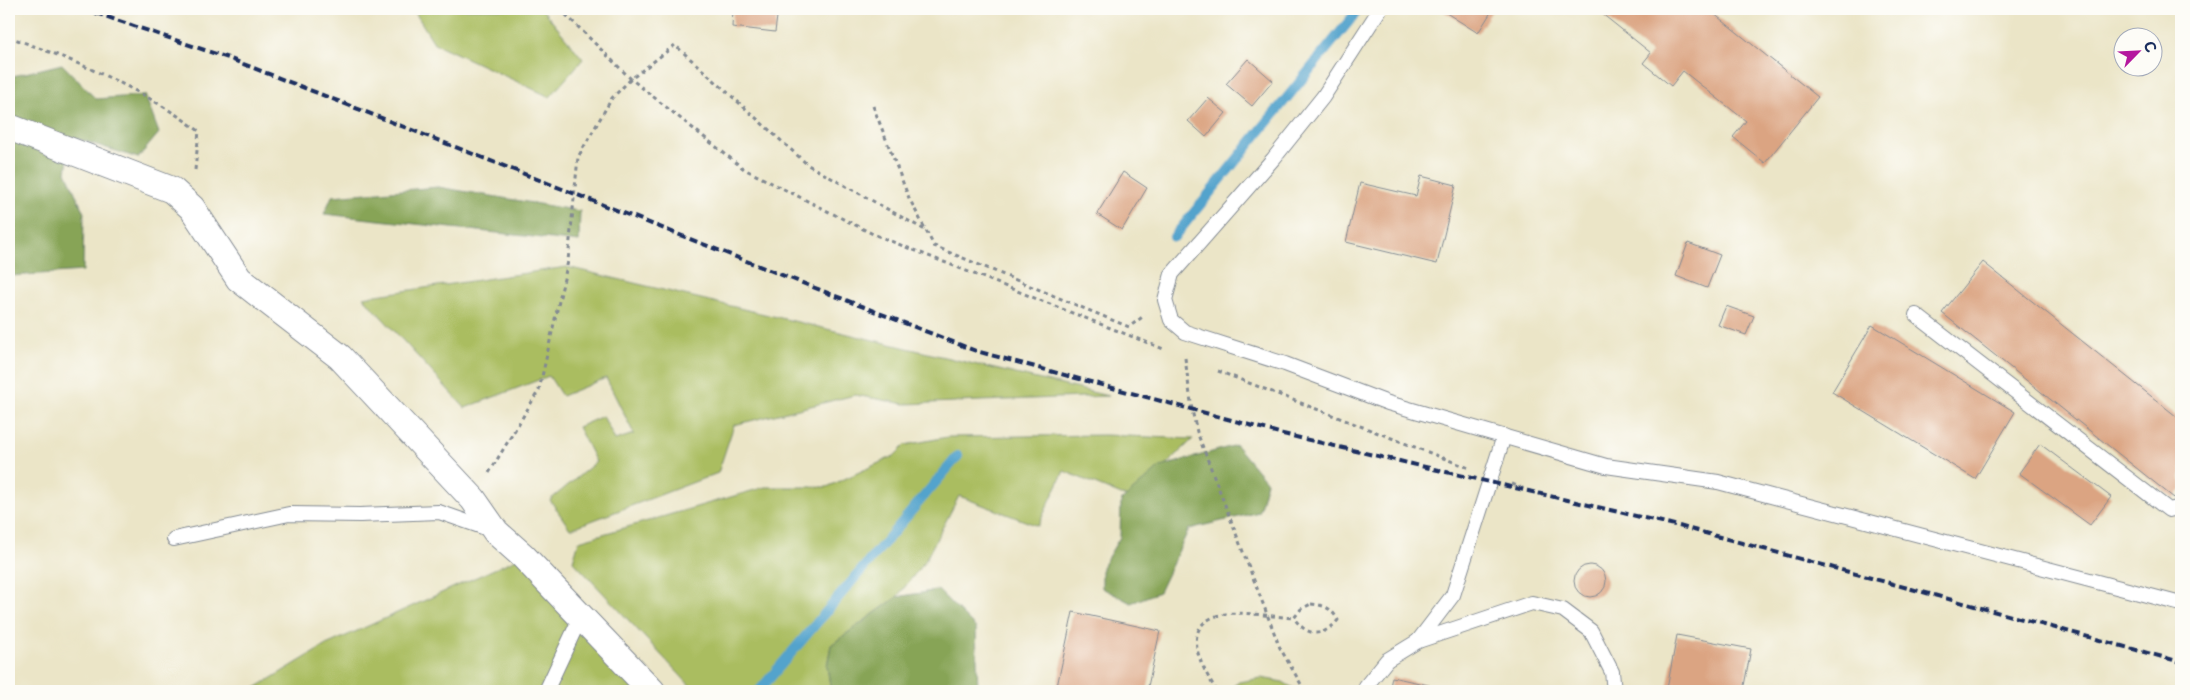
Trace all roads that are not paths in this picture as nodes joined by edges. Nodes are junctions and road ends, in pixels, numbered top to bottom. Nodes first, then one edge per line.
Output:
1 (1380, 9) edge
2 (9, 128) edge
3 (1916, 315) dead end
4 (1504, 436) junction
5 (2181, 507) edge
6 (496, 532) junction
7 (174, 538) dead end
8 (2181, 604) edge
9 (580, 618) junction
10 (1418, 641) junction
11 (546, 691) edge
12 (652, 691) edge
13 (1365, 691) edge
14 (1614, 691) edge

1 - 4 lane
2 - 6 street
3 - 5 lane
4 - 8 lane
4 - 10 lane
6 - 7 lane
6 - 9 street
9 - 11 lane
9 - 12 street
10 - 13 lane
10 - 14 lane

